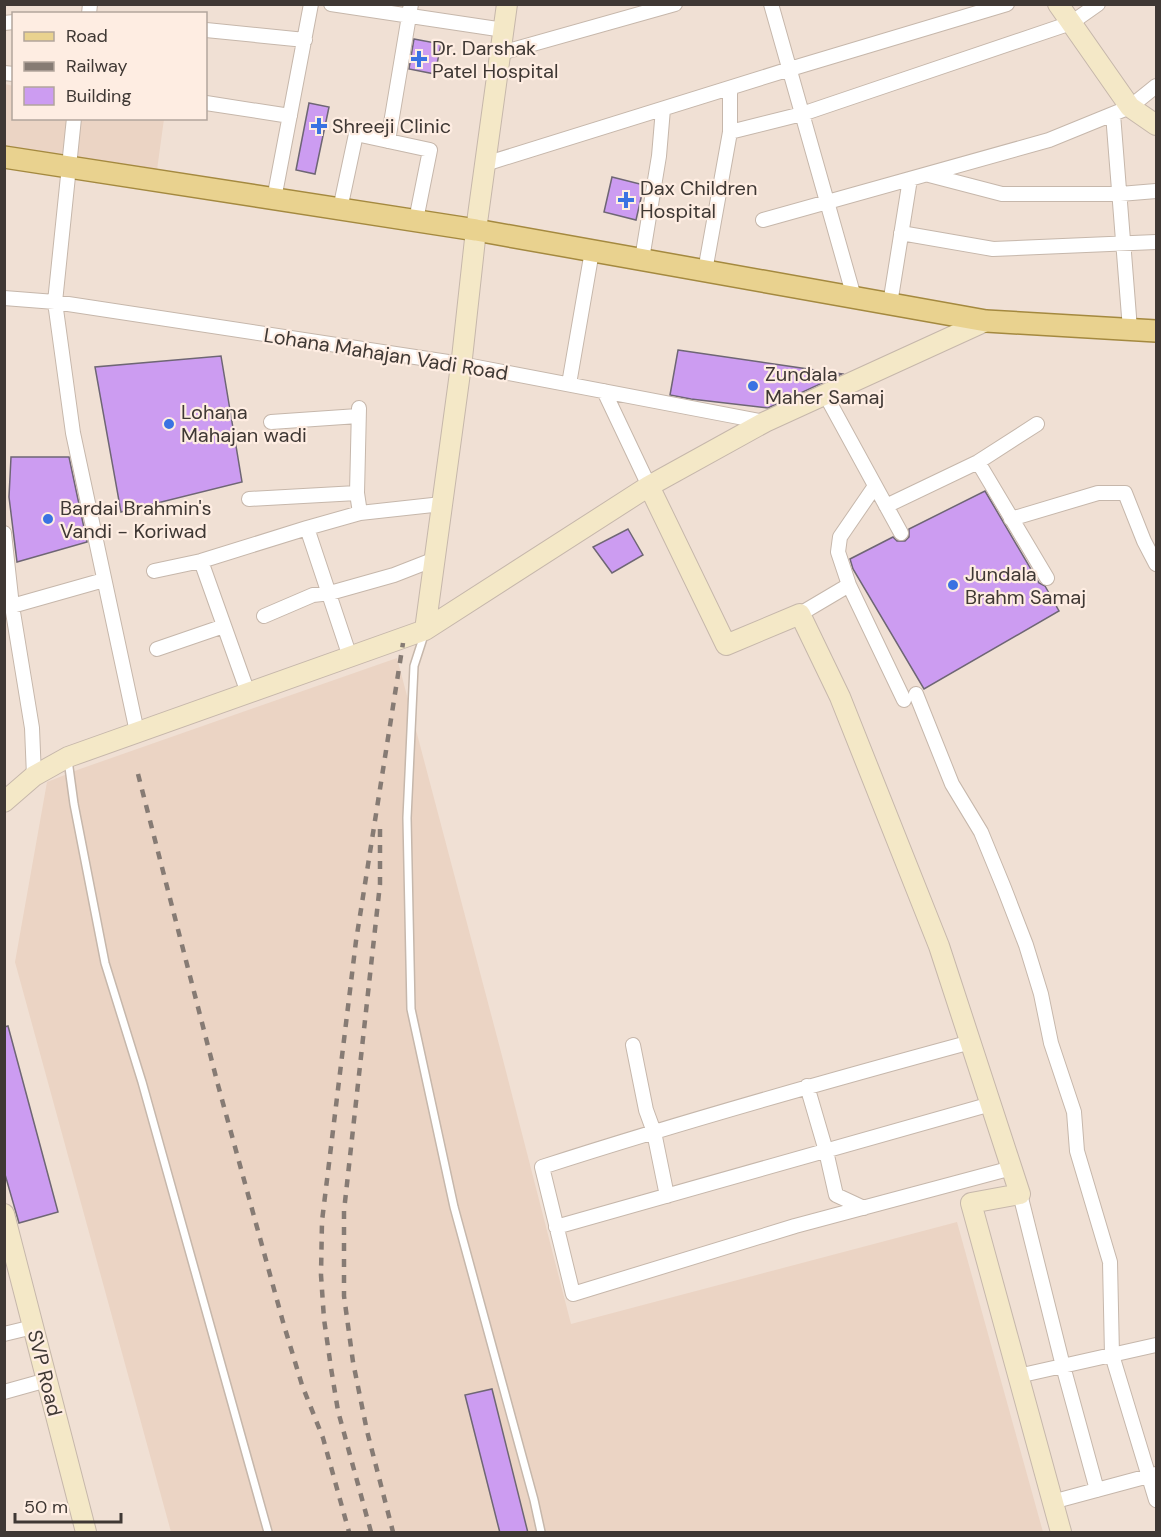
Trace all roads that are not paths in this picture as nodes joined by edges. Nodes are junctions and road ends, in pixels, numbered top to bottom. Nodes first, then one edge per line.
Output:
1 (311, 4) edge
2 (331, 4) edge
3 (507, 4) edge
4 (675, 4) edge
5 (771, 4) edge
6 (1007, 4) edge
7 (1058, 4) edge
8 (1098, 4) edge
9 (410, 10) edge
10 (1071, 23) junction
11 (207, 30) edge
12 (504, 30) junction
13 (305, 40) junction
14 (501, 53) junction
15 (790, 69) junction
16 (1156, 86) edge
17 (730, 88) junction
18 (207, 103) edge
19 (663, 109) junction
20 (1122, 110) junction
21 (802, 114) junction
22 (290, 116) junction
23 (74, 120) edge
24 (1156, 125) edge
25 (730, 132) junction
26 (388, 141) junction
27 (4, 157) edge
28 (485, 164) junction
29 (68, 167) junction
30 (927, 174) junction
31 (910, 179) junction
32 (1156, 191) edge
33 (1120, 194) junction
34 (274, 199) junction
35 (827, 202) junction
36 (340, 209) junction
37 (416, 220) junction
38 (763, 220) dead end
39 (476, 230) junction
40 (901, 233) junction
41 (1156, 242) edge
42 (1124, 244) junction
43 (592, 251) junction
44 (642, 259) junction
45 (705, 271) junction
46 (854, 297) junction
47 (4, 298) edge
48 (55, 302) junction
49 (890, 304) junction
50 (986, 321) junction
51 (1130, 329) junction
52 (1156, 331) edge
53 (461, 364) junction
54 (569, 384) junction
55 (604, 391) junction
56 (825, 394) junction
57 (271, 422) dead end
58 (765, 422) junction
59 (1037, 424) dead end
60 (978, 462) junction
61 (650, 486) junction
62 (875, 486) junction
63 (357, 493) junction
64 (249, 499) dead end
65 (442, 504) junction
66 (886, 506) junction
67 (360, 513) junction
68 (1011, 519) junction
69 (307, 528) junction
70 (4, 533) edge
71 (901, 533) dead end
72 (435, 559) junction
73 (201, 561) junction
74 (1156, 564) edge
75 (154, 571) dead end
76 (1047, 578) dead end
77 (104, 580) junction
78 (849, 585) junction
79 (330, 592) junction
80 (12, 606) junction
81 (800, 614) junction
82 (264, 616) dead end
83 (224, 626) junction
84 (425, 630) junction
85 (157, 649) dead end
86 (350, 657) junction
87 (248, 693) junction
88 (137, 732) junction
89 (68, 757) junction
90 (34, 776) junction
91 (4, 802) edge
92 (970, 1042) junction
93 (633, 1045) dead end
94 (807, 1086) junction
95 (991, 1104) junction
96 (654, 1132) junction
97 (826, 1151) junction
98 (1011, 1168) junction
99 (1020, 1194) junction
100 (667, 1196) junction
101 (864, 1208) junction
102 (4, 1214) edge
103 (556, 1227) junction
104 (12, 1272) edge
105 (33, 1327) junction
106 (4, 1334) edge
107 (1156, 1344) edge
108 (1112, 1355) junction
109 (1063, 1366) junction
110 (1018, 1376) junction
111 (47, 1380) junction
112 (4, 1392) edge
113 (1153, 1475) edge
114 (1097, 1490) junction
115 (1156, 1500) edge
116 (1052, 1502) junction
117 (86, 1533) edge
118 (268, 1533) edge
119 (541, 1533) edge
120 (1061, 1533) edge

1 - 13 street
2 - 9 street
3 - 12 street
4 - 14 street
5 - 15 street
6 - 15 street
7 - 10 street
8 - 10 street
9 - 12 street
9 - 26 street
10 - 20 street
10 - 21 street
11 - 13 street
12 - 14 street
13 - 22 street
14 - 28 street
15 - 17 street
15 - 21 street
16 - 20 street
17 - 19 street
17 - 25 street
18 - 22 street
19 - 28 street
19 - 44 street
20 - 24 street
20 - 30 street
20 - 33 street
21 - 25 street
21 - 35 street
22 - 34 street
23 - 29 street
25 - 45 street
26 - 36 street
26 - 37 street
27 - 29 main road
28 - 39 street
29 - 34 main road
29 - 48 street
30 - 31 street
30 - 33 street
31 - 35 street
31 - 40 street
32 - 33 street
33 - 42 street
34 - 36 main road
35 - 38 street
35 - 46 street
36 - 37 main road
37 - 39 main road
39 - 43 main road
39 - 53 street
40 - 42 street
40 - 49 street
41 - 42 street
42 - 51 street
43 - 44 main road
43 - 54 street
44 - 45 main road
45 - 46 main road
46 - 49 main road
47 - 48 street, Lohana Mahajan Vadi Road
48 - 53 street, Lohana Mahajan Vadi Road
48 - 77 street
49 - 50 main road
50 - 51 main road
50 - 56 street
51 - 52 main road
53 - 54 street, Lohana Mahajan Vadi Road
53 - 65 street
54 - 55 street, Lohana Mahajan Vadi Road
55 - 58 street, Lohana Mahajan Vadi Road
55 - 61 street
56 - 58 street
56 - 62 street
57 - 63 street
58 - 61 street
59 - 60 street
60 - 66 street
60 - 68 street
61 - 81 street
61 - 84 street
62 - 66 street
62 - 78 street
63 - 64 street
63 - 67 street
65 - 67 street
65 - 72 street
66 - 71 street
67 - 69 street
68 - 74 street
68 - 76 street
69 - 73 street
69 - 79 street
70 - 80 street
72 - 79 street
72 - 84 street
73 - 75 street
73 - 83 street
77 - 80 street
77 - 88 street
78 - 81 street
78 - 108 street
79 - 82 street
79 - 86 street
80 - 90 street
81 - 92 street
83 - 85 street
83 - 87 street
84 - 86 street
84 - 119 lane
86 - 87 street
87 - 88 street
88 - 89 street
89 - 90 street
89 - 118 lane
90 - 91 street
92 - 94 street
92 - 95 street
93 - 96 street
94 - 96 street
94 - 97 street
95 - 97 street
95 - 98 street
96 - 100 street
96 - 103 street
97 - 100 street
97 - 101 street
98 - 99 street
98 - 101 street
99 - 109 street
99 - 110 street
100 - 103 street
101 - 103 street
102 - 104 street, SVP Road
104 - 105 street, SVP Road
105 - 106 street
105 - 111 street, SVP Road
107 - 108 street
108 - 109 street
108 - 113 street
109 - 110 street
109 - 114 street
110 - 116 street
111 - 112 street
111 - 117 street, SVP Road
113 - 114 street
113 - 115 street
114 - 116 street
116 - 120 street

